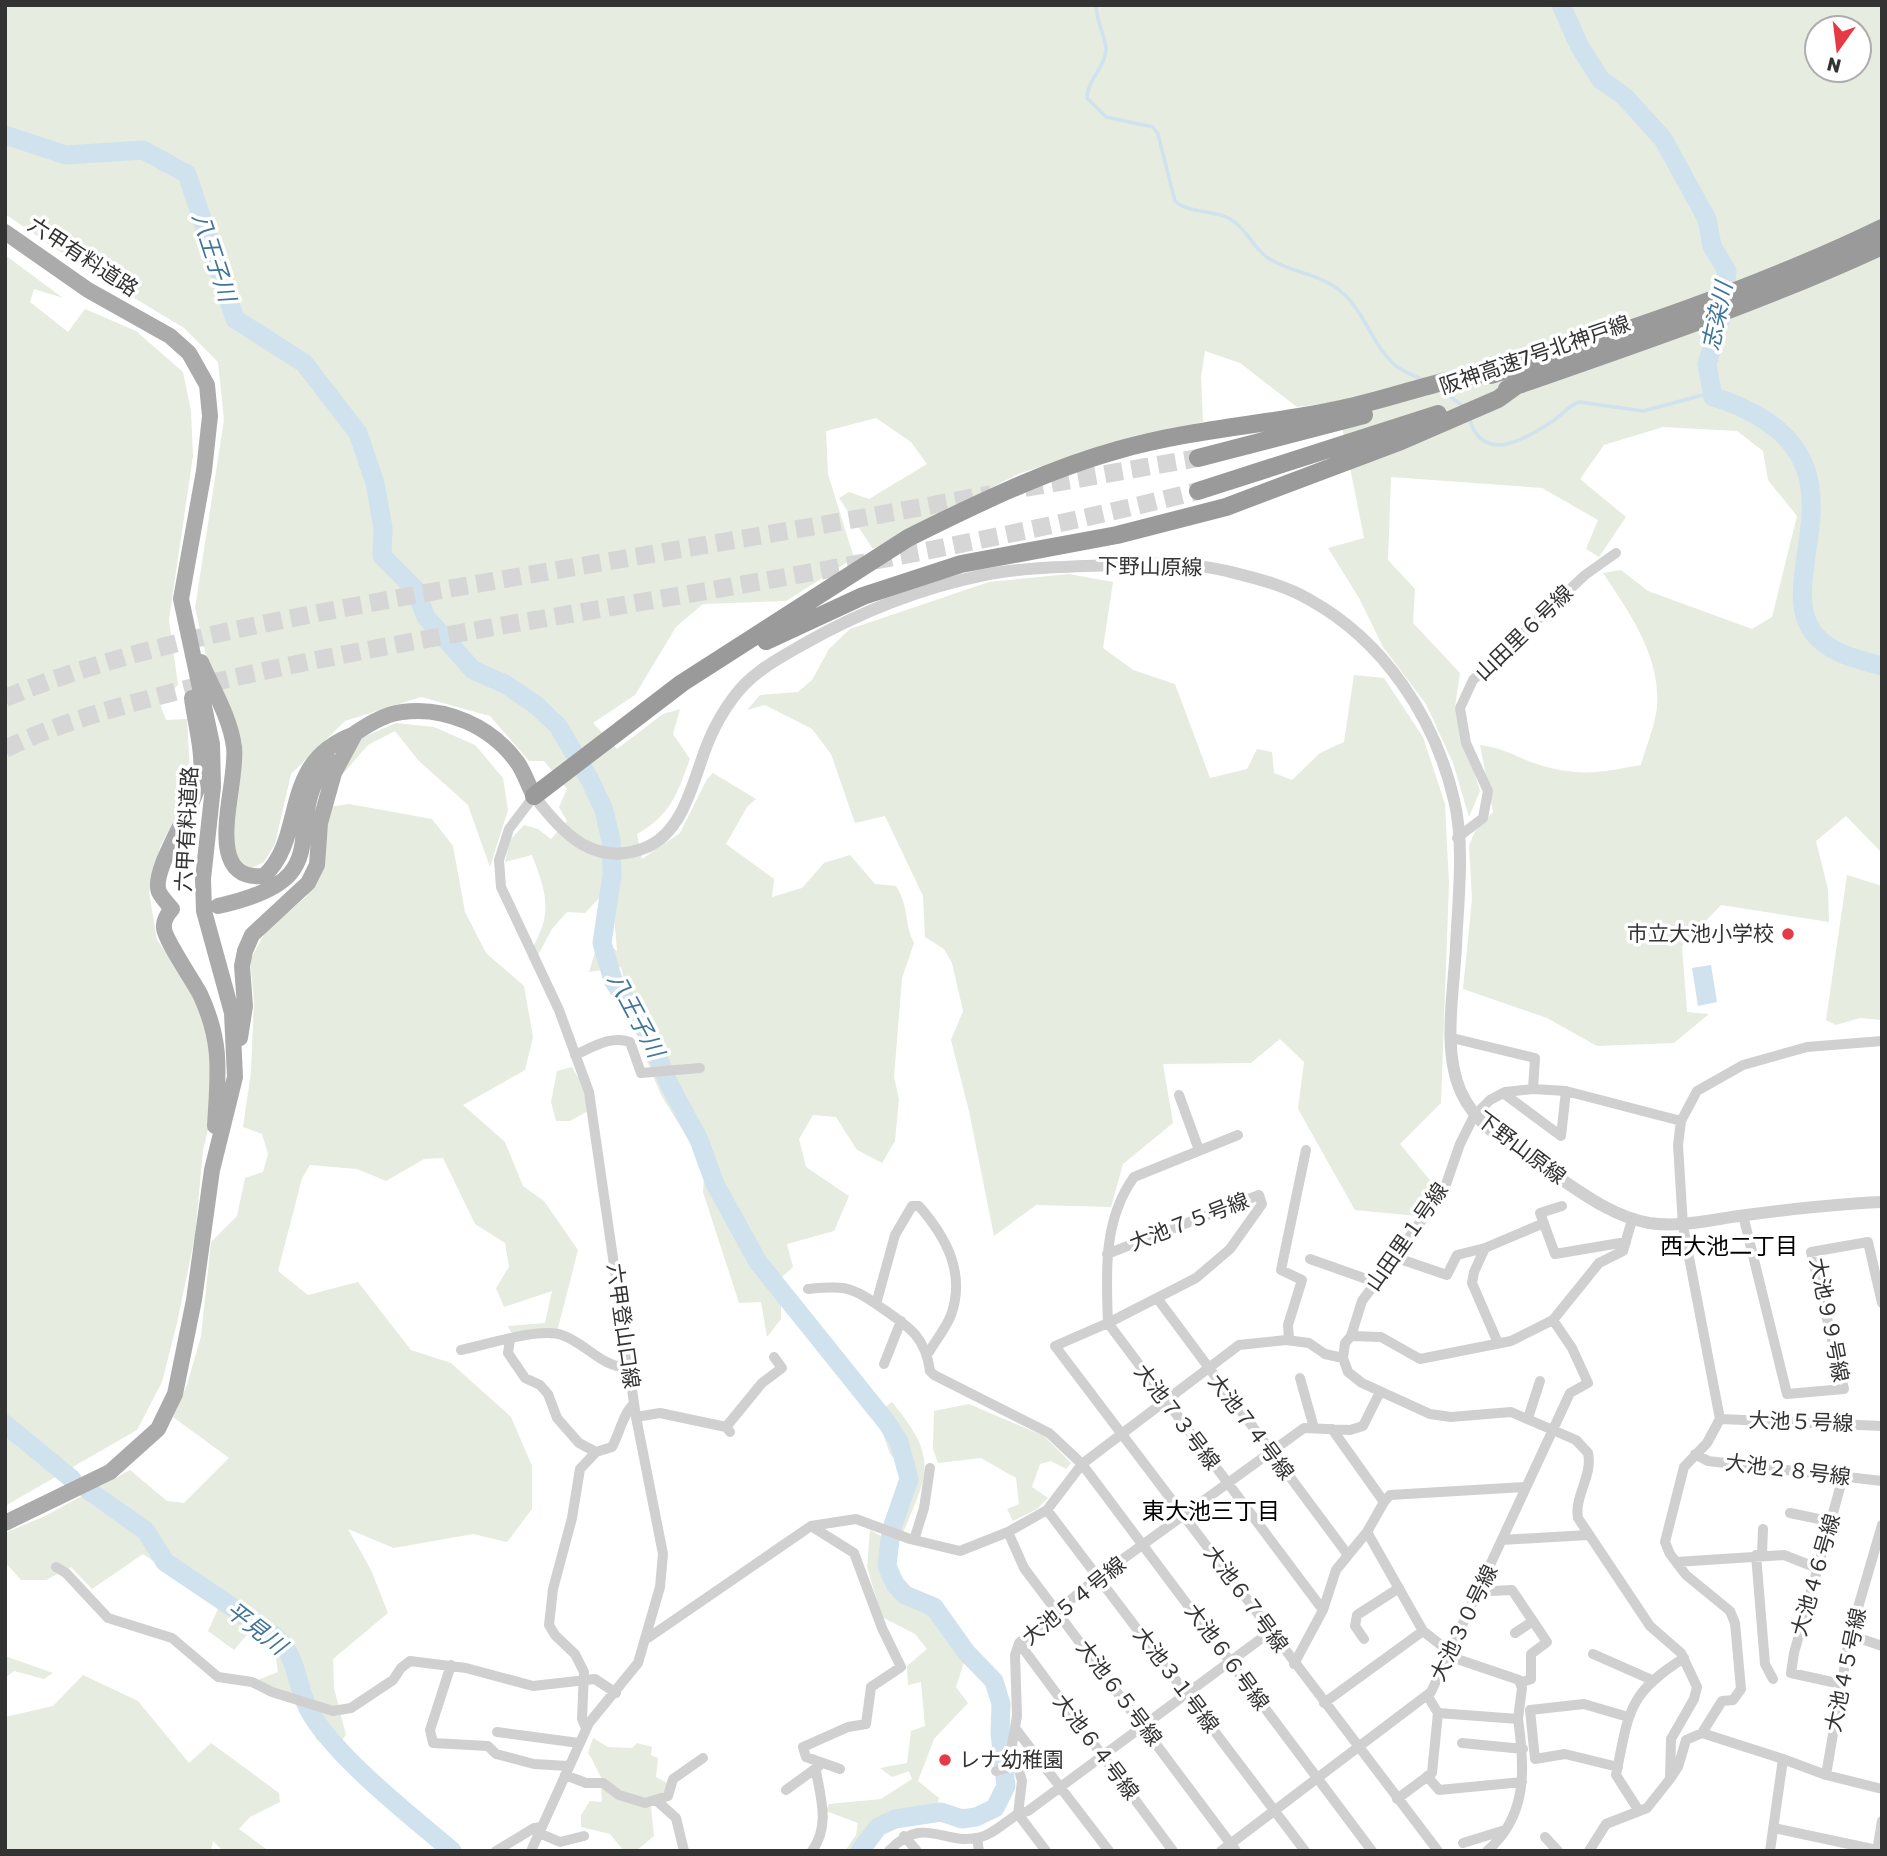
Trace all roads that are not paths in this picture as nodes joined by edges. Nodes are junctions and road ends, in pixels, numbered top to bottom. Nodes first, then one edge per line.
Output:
1 (1882, 228) edge
2 (5, 232) edge
3 (1882, 246) edge
4 (1501, 372) junction
5 (1516, 386) junction
6 (1198, 458) tunnel mouth
7 (1198, 491) tunnel mouth
8 (1616, 553) dead end
9 (181, 599) junction
10 (682, 683) junction
11 (355, 734) junction
12 (534, 796) junction
13 (1457, 838) junction
14 (218, 906) dead end
15 (173, 909) junction
16 (195, 909) dead end
17 (1452, 1038) junction
18 (1882, 1041) edge
19 (575, 1055) junction
20 (700, 1068) dead end
21 (235, 1077) junction
22 (1533, 1088) junction
23 (1566, 1091) junction
24 (1503, 1093) junction
25 (1178, 1095) dead end
26 (1474, 1116) junction
27 (1681, 1121) junction
28 (1238, 1135) dead end
29 (1199, 1150) junction
30 (1306, 1150) dead end
31 (212, 1170) junction
32 (1882, 1202) edge
33 (1562, 1206) dead end
34 (1743, 1215) junction
35 (1632, 1220) junction
36 (1544, 1223) junction
37 (1683, 1226) junction
38 (1626, 1242) junction
39 (1485, 1248) junction
40 (1107, 1254) junction
41 (1394, 1257) junction
42 (1310, 1259) dead end
43 (1375, 1282) junction
44 (808, 1289) dead end
45 (1157, 1298) junction
46 (1882, 1303) edge
47 (876, 1304) junction
48 (1553, 1320) junction
49 (901, 1321) junction
50 (1108, 1323) junction
51 (1351, 1336) junction
52 (510, 1340) junction
53 (1289, 1340) junction
54 (1498, 1343) junction
55 (1055, 1346) joint
56 (461, 1350) dead end
57 (929, 1352) junction
58 (774, 1357) dead end
59 (1343, 1359) junction
60 (884, 1364) dead end
61 (628, 1368) junction
62 (1207, 1369) junction
63 (1300, 1378) dead end
64 (1540, 1381) dead end
65 (1380, 1392) junction
66 (1163, 1401) junction
67 (634, 1404) junction
68 (636, 1418) junction
69 (1528, 1418) junction
70 (1720, 1419) junction
71 (1882, 1426) edge
72 (1314, 1428) junction
73 (1332, 1429) junction
74 (1552, 1429) junction
75 (1121, 1433) junction
76 (596, 1451) junction
77 (1269, 1451) junction
78 (1695, 1454) junction
79 (1082, 1464) junction
80 (930, 1468) dead end
81 (1843, 1477) junction
82 (1882, 1481) edge
83 (1226, 1483) junction
84 (1524, 1487) junction
85 (1384, 1502) junction
86 (1047, 1510) junction
87 (1790, 1513) dead end
88 (1184, 1515) junction
89 (1833, 1522) junction
90 (5, 1523) edge
91 (1882, 1525) edge
92 (811, 1526) junction
93 (1763, 1529) dead end
94 (1008, 1532) junction
95 (1367, 1532) junction
96 (1588, 1535) junction
97 (914, 1540) junction
98 (1502, 1540) junction
99 (1144, 1545) junction
100 (1348, 1555) junction
101 (1759, 1555) junction
102 (1676, 1563) junction
103 (56, 1567) dead end
104 (1817, 1567) junction
105 (1098, 1577) junction
106 (1481, 1586) junction
107 (1399, 1588) junction
108 (1058, 1611) junction
109 (1323, 1611) junction
110 (1533, 1621) junction
111 (1423, 1631) junction
112 (1270, 1632) junction
113 (1515, 1633) dead end
114 (1850, 1635) junction
115 (648, 1638) junction
116 (1364, 1639) dead end
117 (1019, 1643) junction
118 (1882, 1646) edge
119 (1449, 1652) junction
120 (1593, 1654) dead end
121 (1684, 1658) junction
122 (1230, 1661) junction
123 (1293, 1664) junction
124 (451, 1665) junction
125 (1773, 1679) dead end
126 (585, 1680) junction
127 (1652, 1680) junction
128 (1520, 1684) junction
129 (1841, 1684) junction
130 (615, 1693) junction
131 (1185, 1694) junction
132 (1427, 1695) junction
133 (1324, 1703) junction
134 (1438, 1713) junction
135 (1628, 1717) junction
136 (1518, 1719) junction
137 (1143, 1726) junction
138 (586, 1728) junction
139 (1015, 1728) junction
140 (497, 1732) dead end
141 (1702, 1733) junction
142 (525, 1735) junction
143 (579, 1742) junction
144 (1462, 1743) dead end
145 (1357, 1746) junction
146 (524, 1749) dead end
147 (1523, 1749) junction
148 (1102, 1756) junction
149 (703, 1758) dead end
150 (1783, 1759) junction
151 (1016, 1765) junction
152 (1618, 1767) junction
153 (818, 1768) junction
154 (840, 1769) dead end
155 (567, 1771) junction
156 (996, 1771) dead end
157 (1826, 1775) junction
158 (1315, 1776) junction
159 (1427, 1776) junction
160 (1670, 1779) junction
161 (1522, 1782) junction
162 (1060, 1787) junction
163 (1882, 1788) edge
164 (786, 1790) dead end
165 (1397, 1799) junction
166 (657, 1801) junction
167 (1274, 1808) junction
168 (1639, 1811) junction
169 (1018, 1814) junction
170 (1882, 1821) edge
171 (1774, 1828) junction
172 (540, 1830) junction
173 (1506, 1830) junction
174 (583, 1836) dead end
175 (904, 1836) junction
176 (977, 1838) junction
177 (1545, 1838) dead end
178 (1463, 1843) dead end
179 (1233, 1847) edge
180 (496, 1851) edge
181 (531, 1851) edge
182 (684, 1851) edge
183 (812, 1851) edge
184 (889, 1851) edge
185 (916, 1851) edge
186 (979, 1851) edge
187 (1046, 1851) edge
188 (1109, 1851) edge
189 (1173, 1851) edge
190 (1221, 1851) edge
191 (1305, 1851) edge
192 (1371, 1851) edge
193 (1438, 1851) edge
194 (1487, 1851) edge
195 (1558, 1851) edge
196 (1589, 1851) edge
197 (1770, 1851) edge
198 (1877, 1851) edge

1 - 4 highway, 阪神高速7号北神戸線
2 - 9 main road, 六甲有料道路
3 - 5 highway, 阪神高速7号北神戸線
4 - 6 highway, 阪神高速7号北神戸線
4 - 10 highway
5 - 7 highway, 阪神高速7号北神戸線
5 - 10 highway
8 - 13 street, 山田里６号線
9 - 11 main road
9 - 15 main road
9 - 21 main road, 六甲有料道路
10 - 12 highway
11 - 12 main road
11 - 14 main road
11 - 21 main road
12 - 13 street, 下野山原線
12 - 19 street, 六甲登山口線
13 - 17 street, 下野山原線
15 - 16 main road
15 - 31 main road
17 - 22 street
17 - 26 street, 下野山原線
18 - 27 street
19 - 20 street
19 - 61 street, 六甲登山口線
21 - 31 main road, 六甲有料道路
22 - 23 street
22 - 24 street
23 - 24 street
23 - 27 street
24 - 26 street
25 - 29 street
26 - 35 street, 下野山原線
26 - 41 street, 山田里１号線
27 - 37 street
28 - 29 street
29 - 40 street
30 - 53 street
31 - 90 main road, 六甲有料道路
32 - 34 street, 下野山原線
33 - 36 street
34 - 37 street, 下野山原線
34 - 46 street, 大池９９号線
35 - 37 street, 下野山原線
35 - 38 street
36 - 38 street
36 - 39 street
37 - 70 street
38 - 48 street
39 - 41 street
39 - 54 street
40 - 45 street, 大池７５号線
40 - 50 street, 大池７５号線
41 - 43 street, 山田里１号線
42 - 43 street
43 - 51 street, 山田里１号線
44 - 47 street
45 - 50 street, 大池７５号線
45 - 62 street, 大池７４号線
47 - 49 street
47 - 57 street
48 - 54 street
48 - 74 street, 大池３０号線
49 - 57 street
49 - 60 street
50 - 55 street, 大池７５号線
50 - 66 street, 大池７３号線
51 - 54 street
51 - 59 street, 山田里１号線
52 - 56 street
52 - 61 street
52 - 76 street
53 - 59 street
53 - 62 street
55 - 75 street, 大池６７号線
57 - 79 street, 大池６６号線
58 - 68 street
59 - 65 street
61 - 67 street, 六甲登山口線
62 - 66 street
62 - 77 street, 大池７４号線
63 - 72 street
64 - 69 street
65 - 69 street
65 - 73 street, 大池５４号線
66 - 75 street
66 - 83 street, 大池７３号線
67 - 68 street, 六甲登山口線
67 - 76 street
68 - 115 street, 六甲登山口線
69 - 74 street
70 - 71 street, 大池５号線
70 - 78 street
72 - 73 street, 大池５４号線
72 - 77 street, 大池５４号線
73 - 85 street
74 - 84 street, 大池３０号線
74 - 96 street
75 - 79 street
75 - 88 street, 大池６７号線
76 - 126 street
77 - 83 street, 大池５４号線
77 - 100 street, 大池７４号線
78 - 81 street, 大池２８号線
78 - 102 street
79 - 86 street
79 - 99 street, 大池６６号線
80 - 97 street
81 - 82 street, 大池２８号線
81 - 89 street, 大池４６号線
83 - 88 street, 大池５４号線
83 - 109 street, 大池７３号線
84 - 85 street
84 - 98 street, 大池３０号線
85 - 95 street
86 - 94 street
86 - 105 street, 大池３１号線
87 - 89 street
88 - 99 street, 大池５４号線
88 - 112 street, 大池６７号線
89 - 104 street, 大池４６号線
91 - 114 street, 大池４５号線
92 - 97 street
92 - 115 street
92 - 153 street
93 - 101 street
94 - 97 street
94 - 108 street, 大池６５号線
95 - 100 street
95 - 107 street
96 - 98 street
96 - 121 street
98 - 106 street, 大池３０号線
99 - 105 street, 大池５４号線
99 - 122 street, 大池６６号線
100 - 109 street
101 - 102 street
101 - 104 street
101 - 125 street
102 - 141 street
103 - 124 street
104 - 129 street, 大池４６号線
105 - 108 street, 大池５４号線
105 - 131 street, 大池３１号線
106 - 110 street
106 - 119 street, 大池３０号線
107 - 111 street
107 - 116 street
108 - 117 street, 大池５４号線
108 - 137 street, 大池６５号線
109 - 123 street
110 - 113 street
110 - 128 street
111 - 119 street
111 - 133 street
112 - 122 street
112 - 123 street, 大池６７号線
114 - 118 street
114 - 129 street, 大池４５号線
115 - 130 street, 六甲登山口線
117 - 139 street, 大池５４号線
117 - 148 street, 大池６４号線
119 - 128 street
119 - 132 street, 大池３０号線
120 - 127 street
121 - 127 street
121 - 160 street
122 - 131 street
122 - 158 street, 大池６６号線
123 - 133 street, 大池６７号線
124 - 126 street
124 - 155 street
126 - 130 street
126 - 138 street
127 - 135 street
128 - 136 street
129 - 157 street, 大池４５号線
130 - 138 street, 六甲登山口線
131 - 137 street
131 - 167 street, 大池３１号線
132 - 134 street
132 - 145 street, 大池３０号線
133 - 145 street, 大池６７号線
134 - 136 street
134 - 159 street
135 - 152 street
135 - 152 street
136 - 147 street
137 - 148 street
137 - 179 street, 大池６５号線
138 - 143 street, 六甲登山口線
139 - 151 street, 大池５４号線
139 - 162 street
140 - 142 street
141 - 150 street
141 - 160 street
142 - 143 street
142 - 146 street
143 - 155 street, 六甲登山口線
144 - 147 street
145 - 158 street, 大池３０号線
145 - 165 street, 大池６７号線
147 - 161 street
148 - 162 street
148 - 189 street, 大池６４号線
149 - 166 street
150 - 157 street
150 - 171 street
151 - 156 street
151 - 169 street, 大池５４号線
152 - 168 street
153 - 154 street
153 - 164 street
153 - 183 street
155 - 166 street
155 - 172 street, 六甲登山口線
157 - 163 street
158 - 167 street, 大池３０号線
158 - 192 street, 大池６６号線
159 - 161 street
159 - 165 street
160 - 168 street
161 - 173 street
162 - 169 street
162 - 188 street
165 - 193 street, 大池６７号線
166 - 182 street
167 - 179 street, 大池３０号線
167 - 191 street, 大池３１号線
168 - 196 street
169 - 176 street
169 - 187 street
170 - 198 street
171 - 197 street
171 - 198 street
172 - 174 street
172 - 180 street
172 - 181 street, 六甲登山口線
173 - 178 street
173 - 194 street
175 - 176 street
175 - 184 street
175 - 185 street
176 - 186 street
177 - 195 street
179 - 190 street, 大池３０号線

